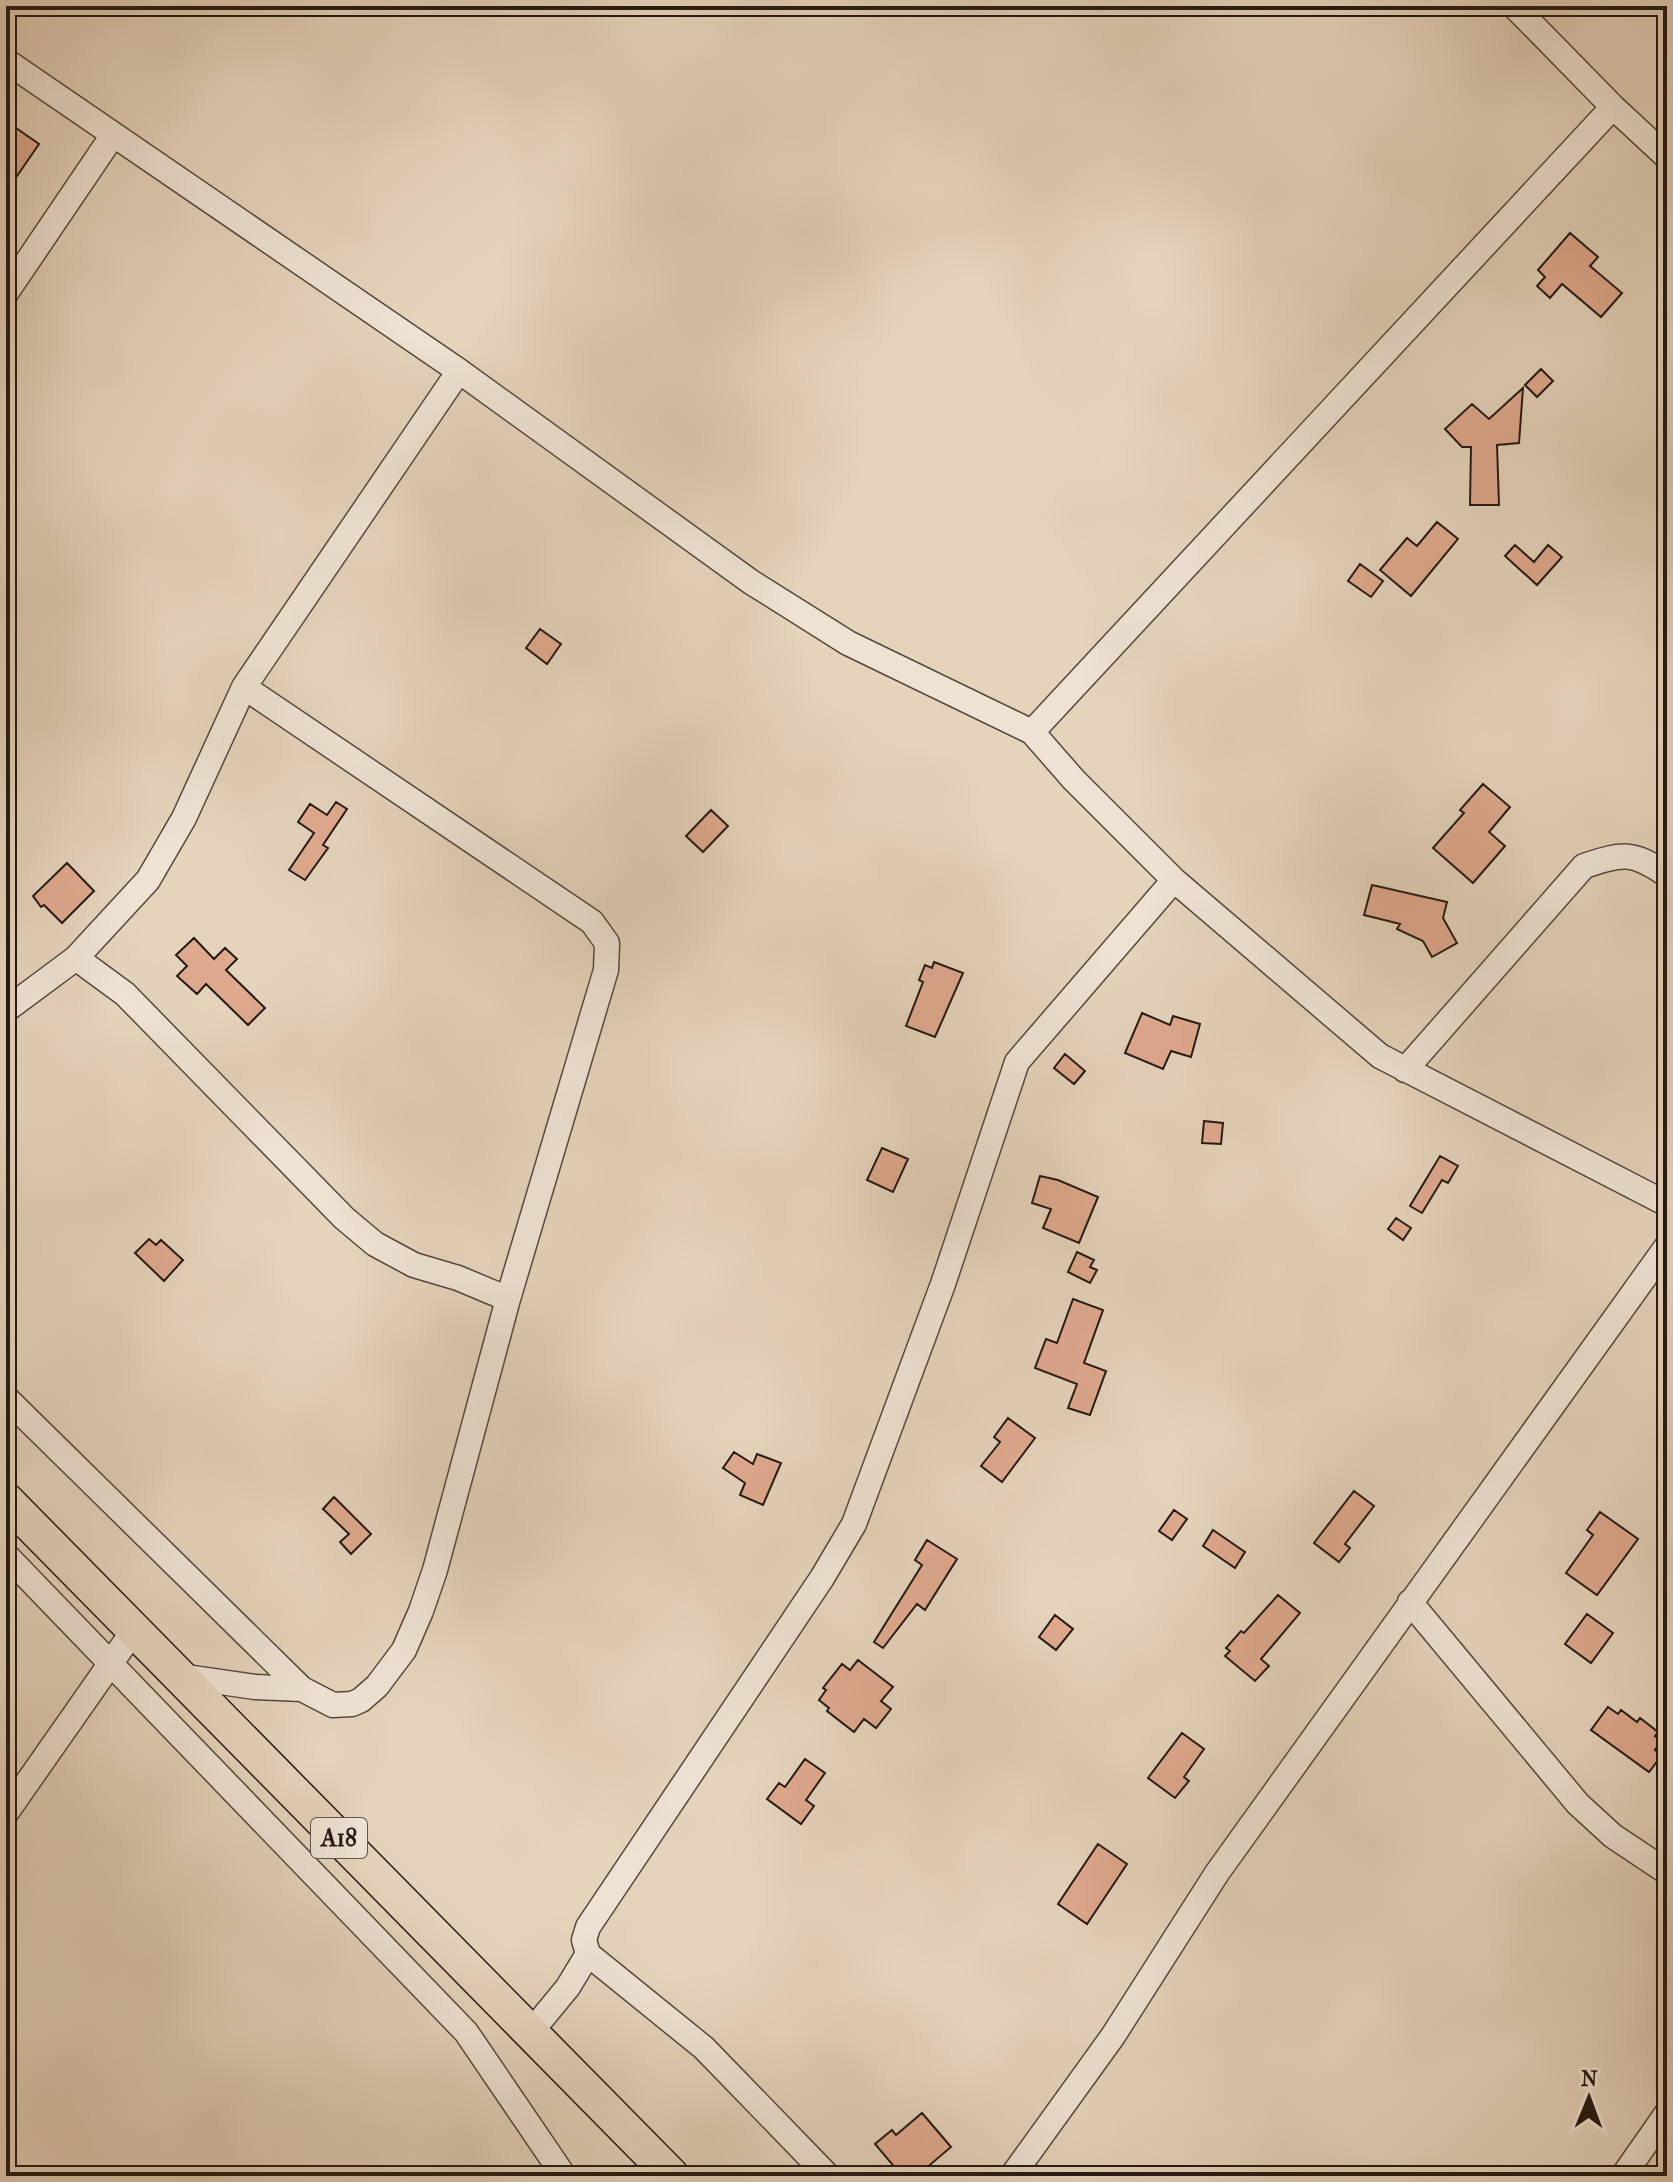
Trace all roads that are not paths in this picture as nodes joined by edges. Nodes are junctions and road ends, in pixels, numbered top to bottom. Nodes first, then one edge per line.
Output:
1 (1514, 6) edge
2 (6, 61) edge
3 (1613, 107) junction
4 (113, 135) junction
5 (1667, 157) edge
6 (6, 293) edge
7 (459, 371) junction
8 (244, 687) junction
9 (1032, 732) junction
10 (1667, 875) edge
11 (1174, 880) junction
12 (76, 958) junction
13 (6, 1010) edge
14 (1405, 1070) junction
15 (1667, 1204) edge
16 (1667, 1246) edge
17 (508, 1299) junction
18 (6, 1398) edge
19 (6, 1500) edge
20 (6, 1555) edge
21 (1410, 1602) junction
22 (134, 1630) junction
23 (113, 1663) junction
24 (179, 1676) junction
25 (302, 1689) junction
26 (6, 1813) edge
27 (1667, 1872) edge
28 (588, 1954) junction
29 (531, 2032) junction
30 (1667, 2113) edge
31 (564, 2176) edge
32 (672, 2176) edge
33 (828, 2176) edge
34 (1012, 2176) edge
35 (1623, 2176) edge

1 - 3 street
2 - 4 street
3 - 5 street
3 - 9 street
4 - 6 street
4 - 7 street
7 - 8 street
7 - 9 street
8 - 12 street
8 - 17 street
9 - 11 street
10 - 14 street
11 - 14 street
11 - 28 street
12 - 13 street
12 - 17 street
14 - 15 street
16 - 21 street
17 - 25 street
18 - 25 street
19 - 22 highway, A18
20 - 23 street
21 - 27 street
21 - 34 street
22 - 23 street
22 - 24 highway, A18
23 - 26 street
23 - 31 street
24 - 25 street
24 - 29 highway, A18
28 - 29 street
28 - 33 street
29 - 32 highway, A18
30 - 35 street

